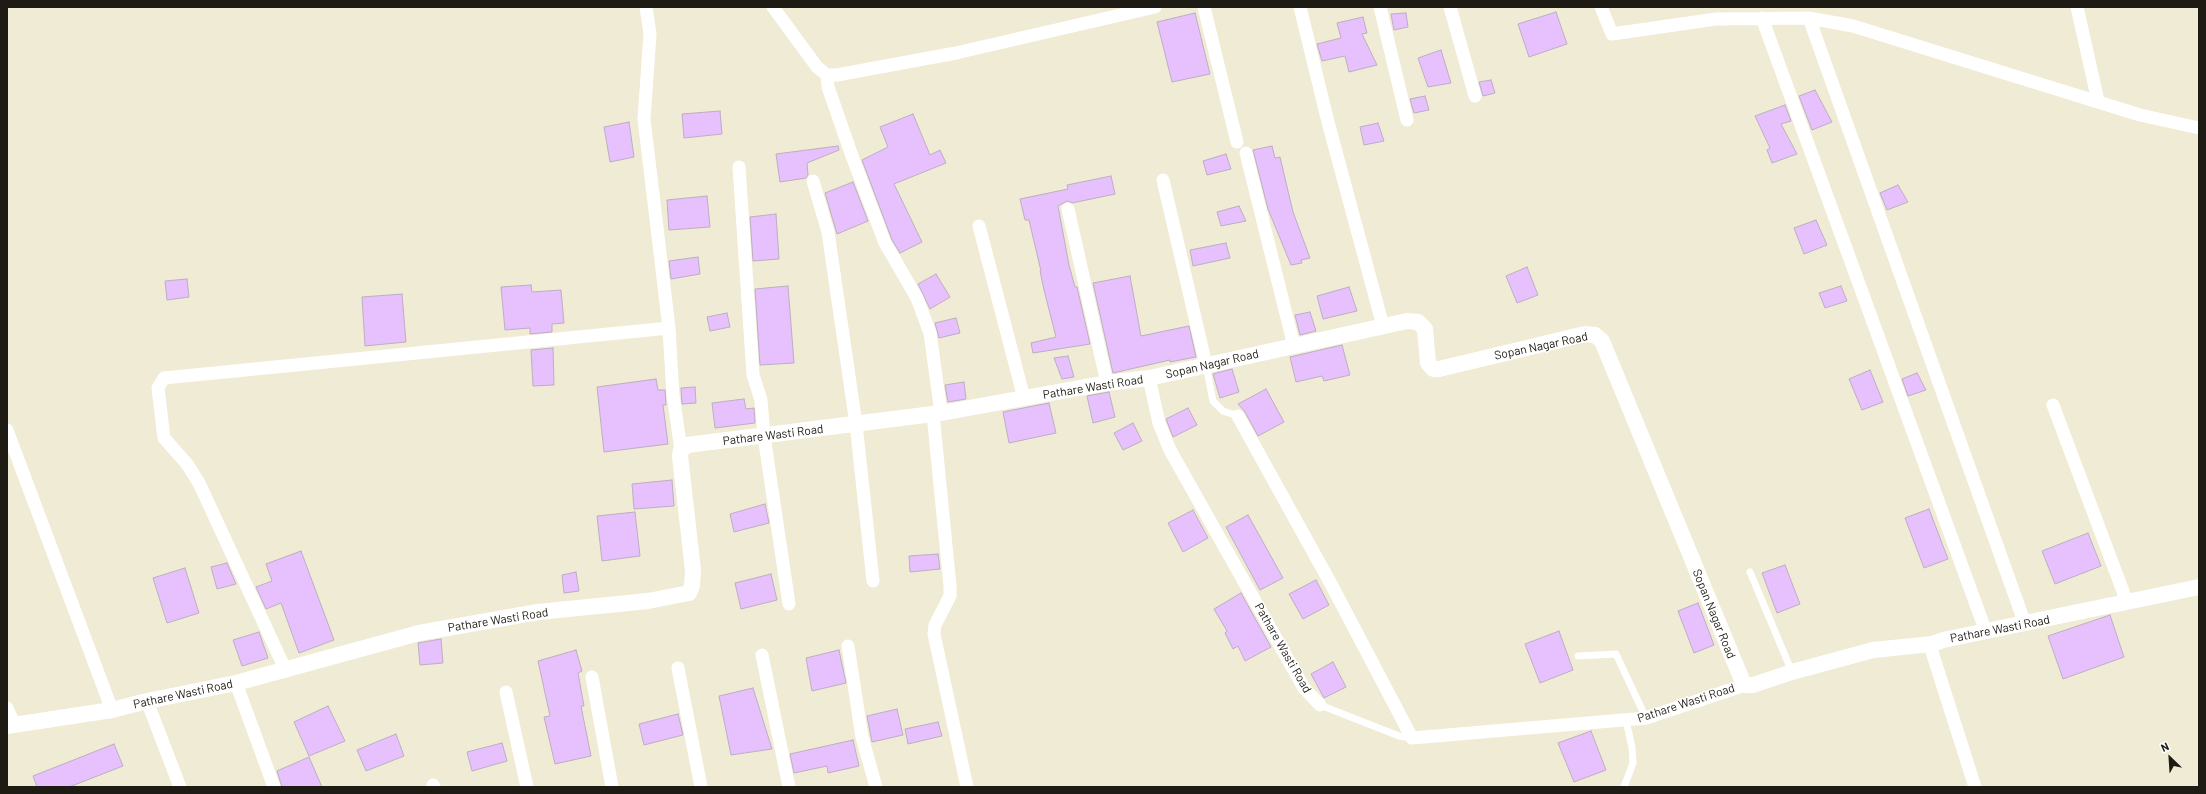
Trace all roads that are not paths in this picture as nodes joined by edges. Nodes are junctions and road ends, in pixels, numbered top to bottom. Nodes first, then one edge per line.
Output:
1 (646, 7) edge
2 (773, 7) edge
3 (1155, 7) edge
4 (1204, 7) edge
5 (1300, 7) edge
6 (1380, 7) edge
7 (1450, 7) edge
8 (1602, 7) edge
9 (2077, 7) edge
10 (1714, 13) edge
11 (1762, 18) junction
12 (1809, 18) junction
13 (827, 75) junction
14 (1475, 96) dead end
15 (2098, 101) junction
16 (1407, 120) dead end
17 (2199, 128) edge
18 (1237, 142) dead end
19 (1246, 153) dead end
20 (740, 167) dead end
21 (1162, 180) dead end
22 (813, 181) dead end
23 (1068, 209) dead end
24 (979, 226) dead end
25 (1383, 326) junction
26 (669, 328) junction
27 (1294, 346) junction
28 (1206, 365) junction
29 (1149, 378) junction
30 (1107, 383) junction
31 (1024, 398) junction
32 (2052, 405) dead end
33 (937, 413) junction
34 (1238, 416) joint
35 (856, 424) junction
36 (7, 430) edge
37 (764, 436) junction
38 (681, 450) junction
39 (1750, 572) dead end
40 (873, 581) dead end
41 (2199, 587) edge
42 (2127, 602) junction
43 (789, 604) dead end
44 (2025, 624) junction
45 (1986, 632) junction
46 (1932, 644) junction
47 (848, 646) dead end
48 (762, 656) dead end
49 (1578, 656) dead end
50 (678, 668) dead end
51 (286, 670) junction
52 (1792, 672) junction
53 (592, 677) dead end
54 (236, 683) junction
55 (1746, 684) junction
56 (506, 692) dead end
57 (147, 701) junction
58 (1320, 705) joint
59 (7, 708) edge
60 (112, 710) junction
61 (1646, 718) junction
62 (1626, 721) junction
63 (10, 725) edge
64 (1412, 738) junction
65 (180, 787) edge
66 (274, 787) edge
67 (527, 787) edge
68 (612, 787) edge
69 (701, 787) edge
70 (789, 787) edge
71 (876, 787) edge
72 (967, 787) edge
73 (1624, 787) edge
74 (1975, 787) edge

1 - 26 street
2 - 13 street
3 - 13 street
4 - 18 street
5 - 25 street
6 - 16 street
7 - 14 street
8 - 10 street
9 - 15 street
10 - 11 street
11 - 12 street
11 - 45 street
12 - 15 street
12 - 44 street
13 - 33 street
15 - 17 street
19 - 27 street
20 - 37 street
21 - 28 street
22 - 35 street
23 - 30 street
24 - 31 street
25 - 27 street, Sopan Nagar Road
25 - 55 street, Sopan Nagar Road
26 - 38 street
26 - 51 street
27 - 28 street, Sopan Nagar Road
28 - 29 street, Sopan Nagar Road
28 - 34 lane
29 - 30 street, Pathare Wasti Road
29 - 58 street, Pathare Wasti Road
30 - 31 street, Pathare Wasti Road
31 - 33 street, Pathare Wasti Road
32 - 42 street
33 - 35 street, Pathare Wasti Road
33 - 72 street
34 - 64 street
35 - 37 street, Pathare Wasti Road
35 - 40 street
36 - 60 street
37 - 38 street, Pathare Wasti Road
37 - 43 street
38 - 51 street, Pathare Wasti Road
39 - 52 lane
41 - 42 street, Pathare Wasti Road
42 - 44 street, Pathare Wasti Road
44 - 45 street, Pathare Wasti Road
45 - 46 street, Pathare Wasti Road
46 - 52 street, Pathare Wasti Road
46 - 74 street
47 - 71 street
48 - 70 street
49 - 61 lane
50 - 69 street
51 - 54 street, Pathare Wasti Road
52 - 55 street, Pathare Wasti Road
53 - 68 street
54 - 57 street, Pathare Wasti Road
54 - 66 street
55 - 61 street, Pathare Wasti Road
56 - 67 street
57 - 60 street, Pathare Wasti Road
57 - 65 street
58 - 64 lane, Pathare Wasti Road
59 - 63 street
60 - 63 street, Pathare Wasti Road
61 - 62 street, Pathare Wasti Road
62 - 64 street, Pathare Wasti Road
62 - 73 lane

